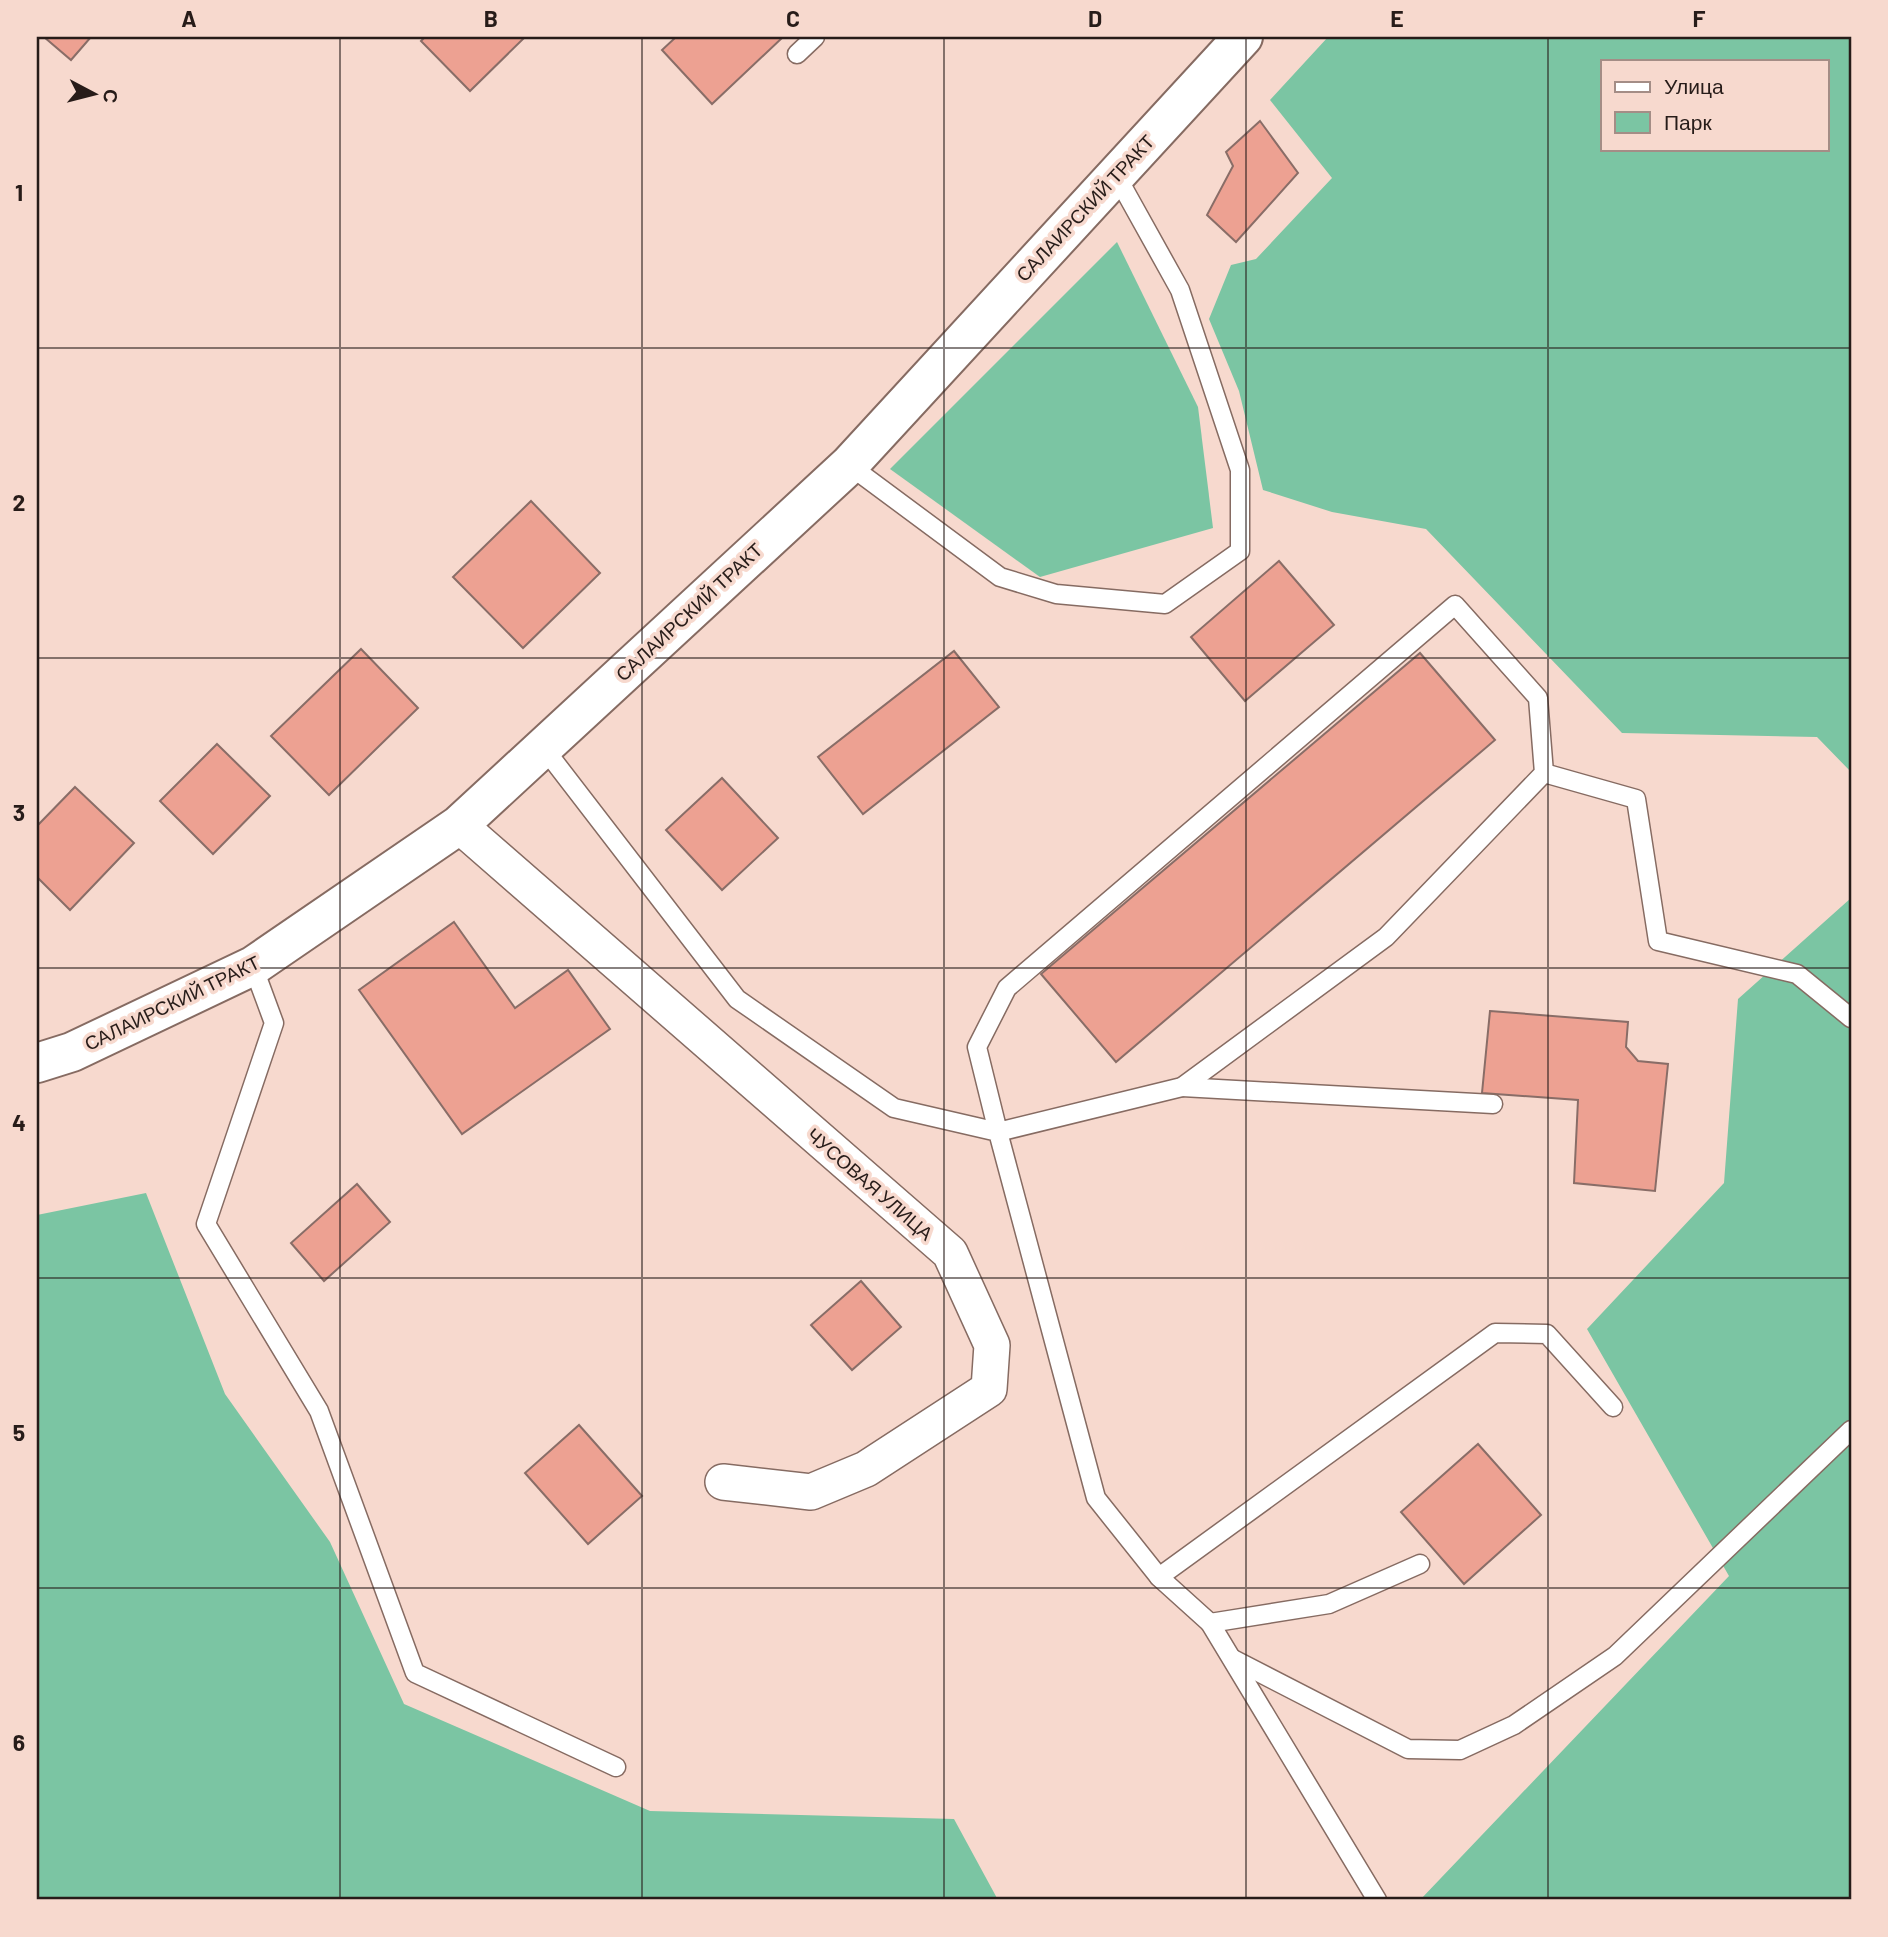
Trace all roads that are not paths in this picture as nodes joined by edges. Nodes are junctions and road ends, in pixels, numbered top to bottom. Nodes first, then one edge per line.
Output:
1 (815, 37) edge
2 (1243, 37) edge
3 (797, 54) dead end
4 (1116, 175) junction
5 (849, 465) junction
6 (543, 747) junction
7 (1544, 773) junction
8 (459, 825) junction
9 (253, 966) junction
10 (1851, 1018) edge
11 (37, 1063) edge
12 (1182, 1087) junction
13 (1493, 1104) dead end
14 (998, 1132) junction
15 (1613, 1407) dead end
16 (1851, 1430) edge
17 (723, 1482) dead end
18 (1420, 1564) dead end
19 (1159, 1577) junction
20 (1210, 1623) junction
21 (1233, 1659) junction
22 (616, 1767) dead end
23 (1377, 1900) edge

1 - 3 lane
2 - 4 street, САЛАИРСКИЙ ТРАКТ
4 - 5 street, САЛАИРСКИЙ ТРАКТ
4 - 5 lane
5 - 6 street, САЛАИРСКИЙ ТРАКТ
6 - 8 street, САЛАИРСКИЙ ТРАКТ
6 - 14 lane
7 - 10 lane
7 - 12 lane
7 - 14 lane
8 - 9 street, САЛАИРСКИЙ ТРАКТ
8 - 17 street, ЧУСОВАЯ УЛИЦА
9 - 11 street, САЛАИРСКИЙ ТРАКТ
9 - 22 lane
12 - 13 lane
12 - 14 lane
14 - 19 lane
15 - 19 lane
16 - 21 lane
18 - 20 lane
19 - 20 lane
20 - 21 lane
21 - 23 lane

